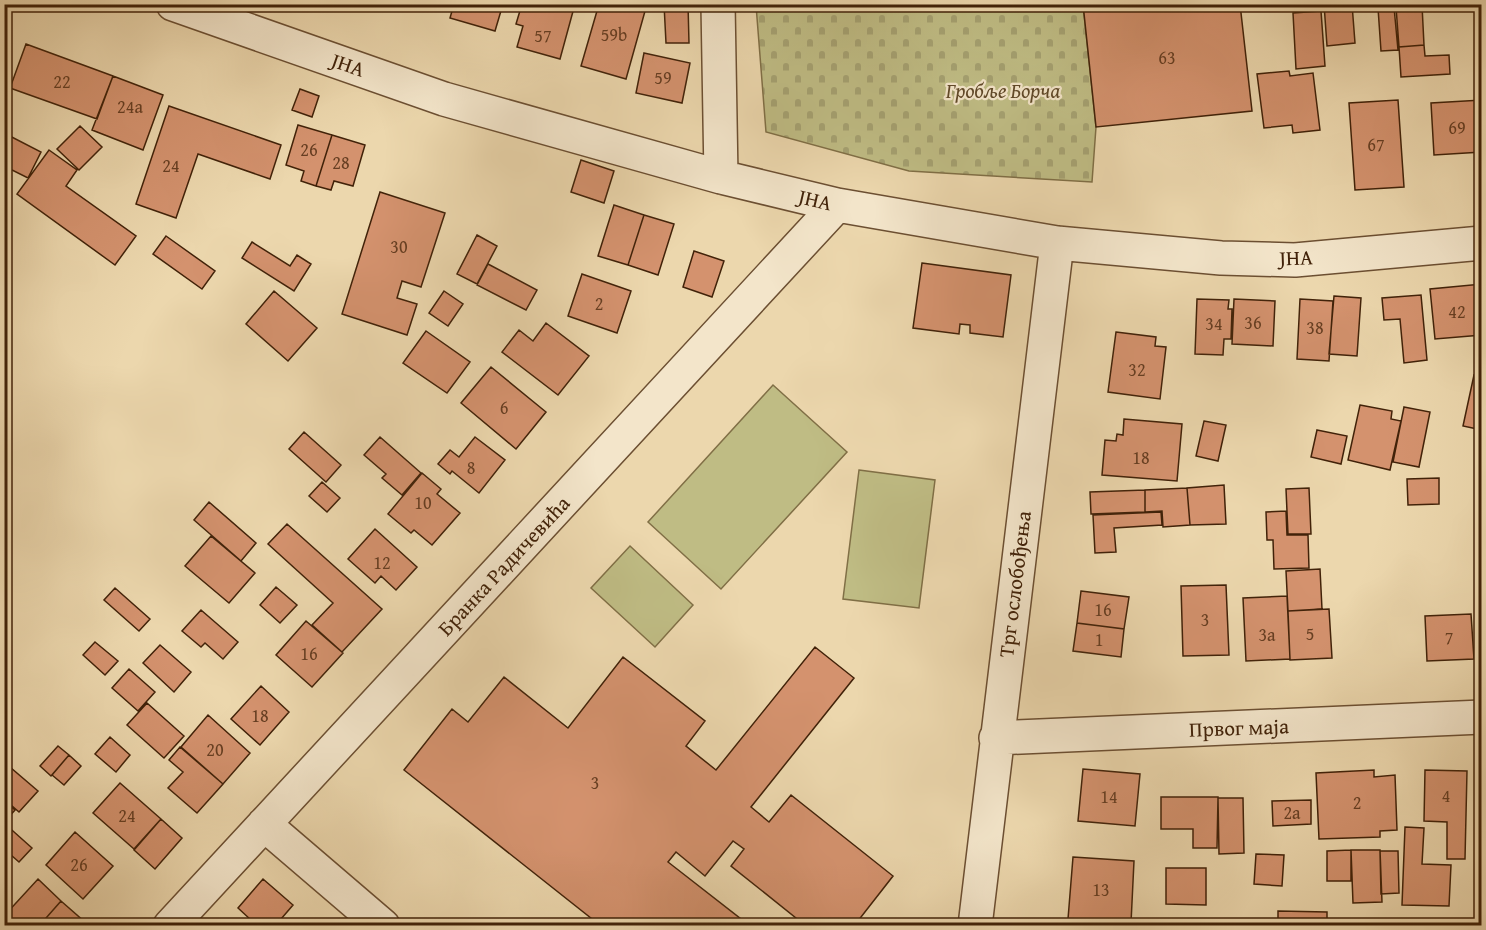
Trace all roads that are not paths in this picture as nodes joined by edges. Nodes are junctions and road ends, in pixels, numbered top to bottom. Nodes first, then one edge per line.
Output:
1 (172, 4) edge
2 (718, 4) edge
3 (721, 177) junction
4 (837, 206) junction
5 (1057, 243) junction
6 (1482, 243) edge
7 (1482, 717) edge
8 (996, 738) junction
9 (264, 824) junction
10 (170, 926) edge
11 (383, 926) edge
12 (975, 926) edge

1 - 3 street, ЈНА
2 - 3 street
3 - 4 street, ЈНА
4 - 5 street, ЈНА
4 - 9 street, Бранка Радичевића
5 - 6 street, ЈНА
5 - 8 street, Трг ослобођења
7 - 8 street, Првог маја
8 - 12 street, Трг ослобођења
9 - 10 street, Бранка Радичевића
9 - 11 street

